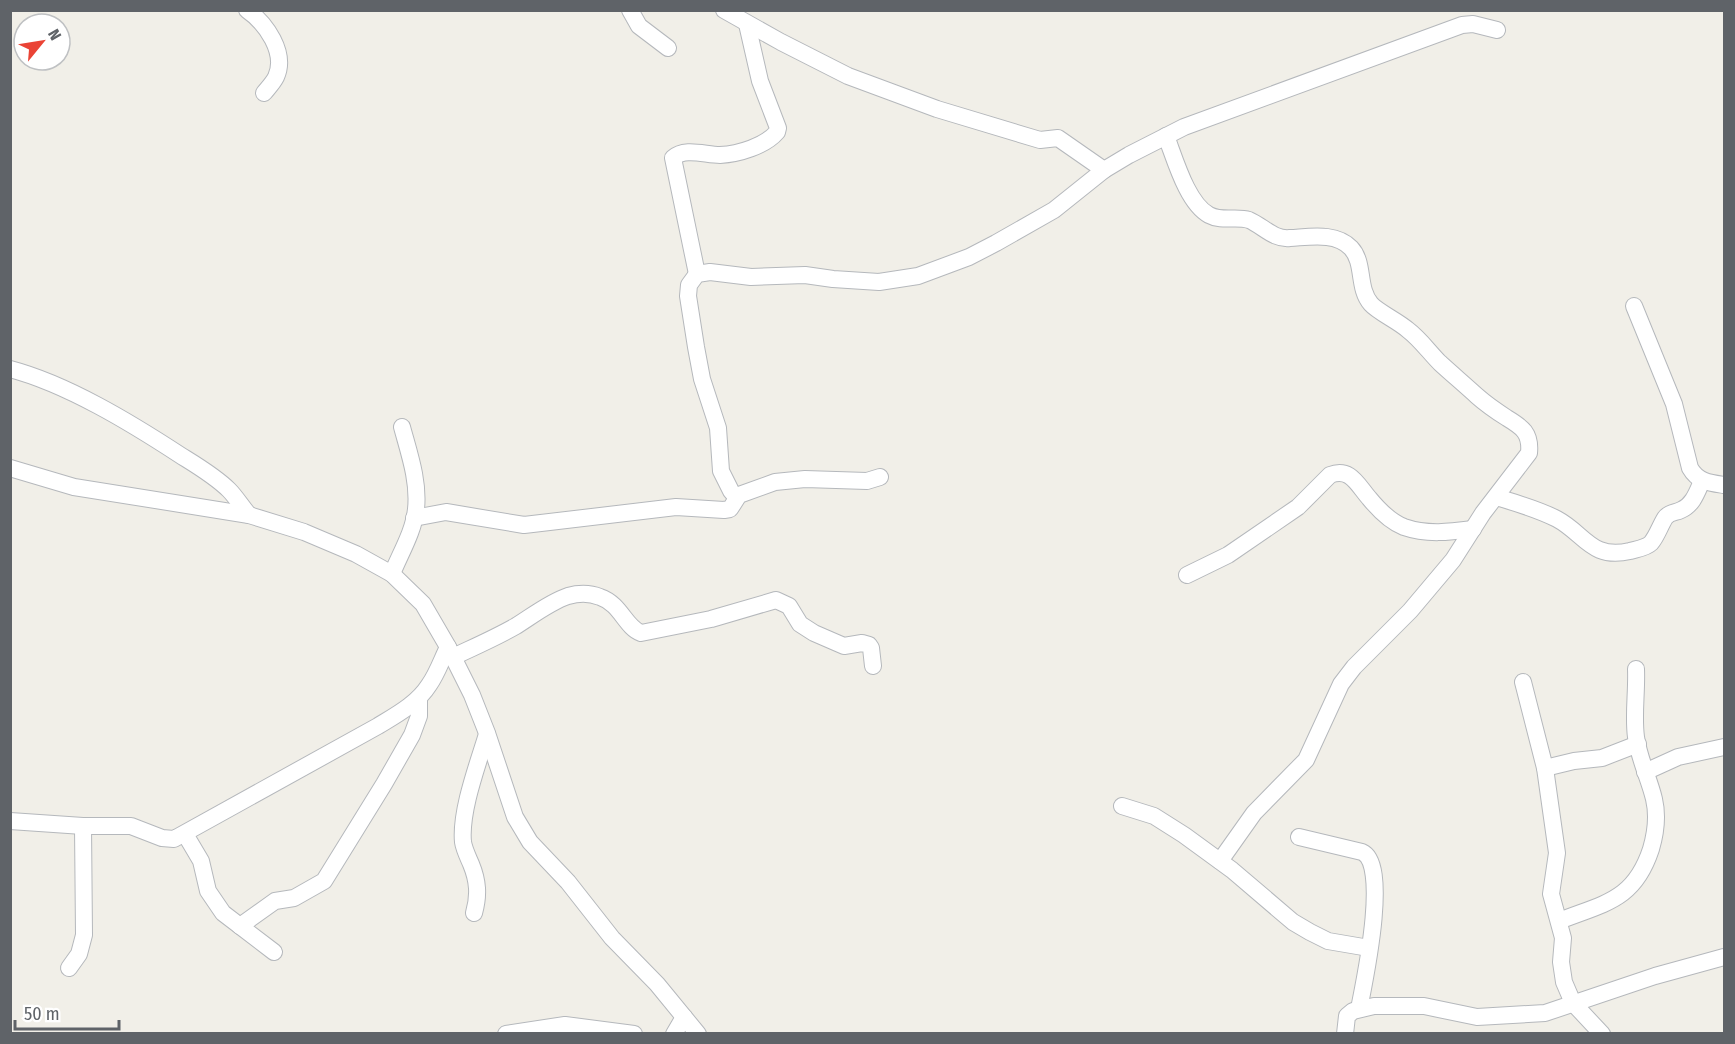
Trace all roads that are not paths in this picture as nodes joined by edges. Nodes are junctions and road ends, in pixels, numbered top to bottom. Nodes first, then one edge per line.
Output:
1 (247, 10) edge
2 (630, 10) edge
3 (724, 10) edge
4 (747, 24) junction
5 (1497, 30) dead end
6 (668, 48) dead end
7 (264, 93) dead end
8 (1166, 136) junction
9 (1104, 170) junction
10 (697, 274) junction
11 (1634, 306) dead end
12 (10, 369) edge
13 (402, 426) dead end
14 (10, 468) edge
15 (880, 477) dead end
16 (1702, 481) junction
17 (1725, 485) edge
18 (736, 497) junction
19 (1496, 497) junction
20 (249, 515) junction
21 (414, 518) junction
22 (1473, 529) junction
23 (392, 574) junction
24 (1187, 575) dead end
25 (451, 652) junction
26 (873, 666) dead end
27 (1636, 669) dead end
28 (1523, 682) dead end
29 (419, 698) junction
30 (487, 733) junction
31 (1638, 744) junction
32 (1725, 747) edge
33 (1545, 768) junction
34 (1645, 772) junction
35 (1122, 806) dead end
36 (10, 821) edge
37 (83, 826) junction
38 (185, 834) junction
39 (1299, 837) dead end
40 (1220, 861) junction
41 (474, 913) dead end
42 (1559, 921) junction
43 (240, 926) junction
44 (1370, 948) junction
45 (274, 952) dead end
46 (1725, 957) edge
47 (69, 968) dead end
48 (1573, 1003) junction
49 (1359, 1009) junction
50 (684, 1017) junction
51 (506, 1034) edge
52 (634, 1034) edge
53 (674, 1034) edge
54 (699, 1034) edge
55 (1345, 1034) edge
56 (1602, 1034) edge

1 - 7 street
2 - 6 street
3 - 4 street
4 - 9 street
4 - 10 street
5 - 8 street
8 - 9 street
8 - 19 street
9 - 10 street
10 - 18 street
11 - 16 street
12 - 20 street
13 - 21 street
14 - 20 street
15 - 18 street
16 - 17 street
16 - 19 street
18 - 21 street
19 - 22 street
20 - 23 street
21 - 23 street
22 - 24 street
22 - 40 street
23 - 25 street
25 - 26 street
25 - 29 street
25 - 30 street
27 - 31 street
28 - 33 street
29 - 38 street
29 - 43 street
30 - 41 street
30 - 50 street
31 - 33 street
31 - 34 street
32 - 34 street
33 - 42 street
34 - 42 street
35 - 40 street
36 - 37 street
37 - 38 street
37 - 47 street
38 - 43 street
39 - 44 street
40 - 44 street
42 - 48 street
43 - 45 street
44 - 49 street
46 - 48 street
48 - 49 street
48 - 56 street
49 - 55 street
50 - 53 street
50 - 54 street
51 - 52 street

